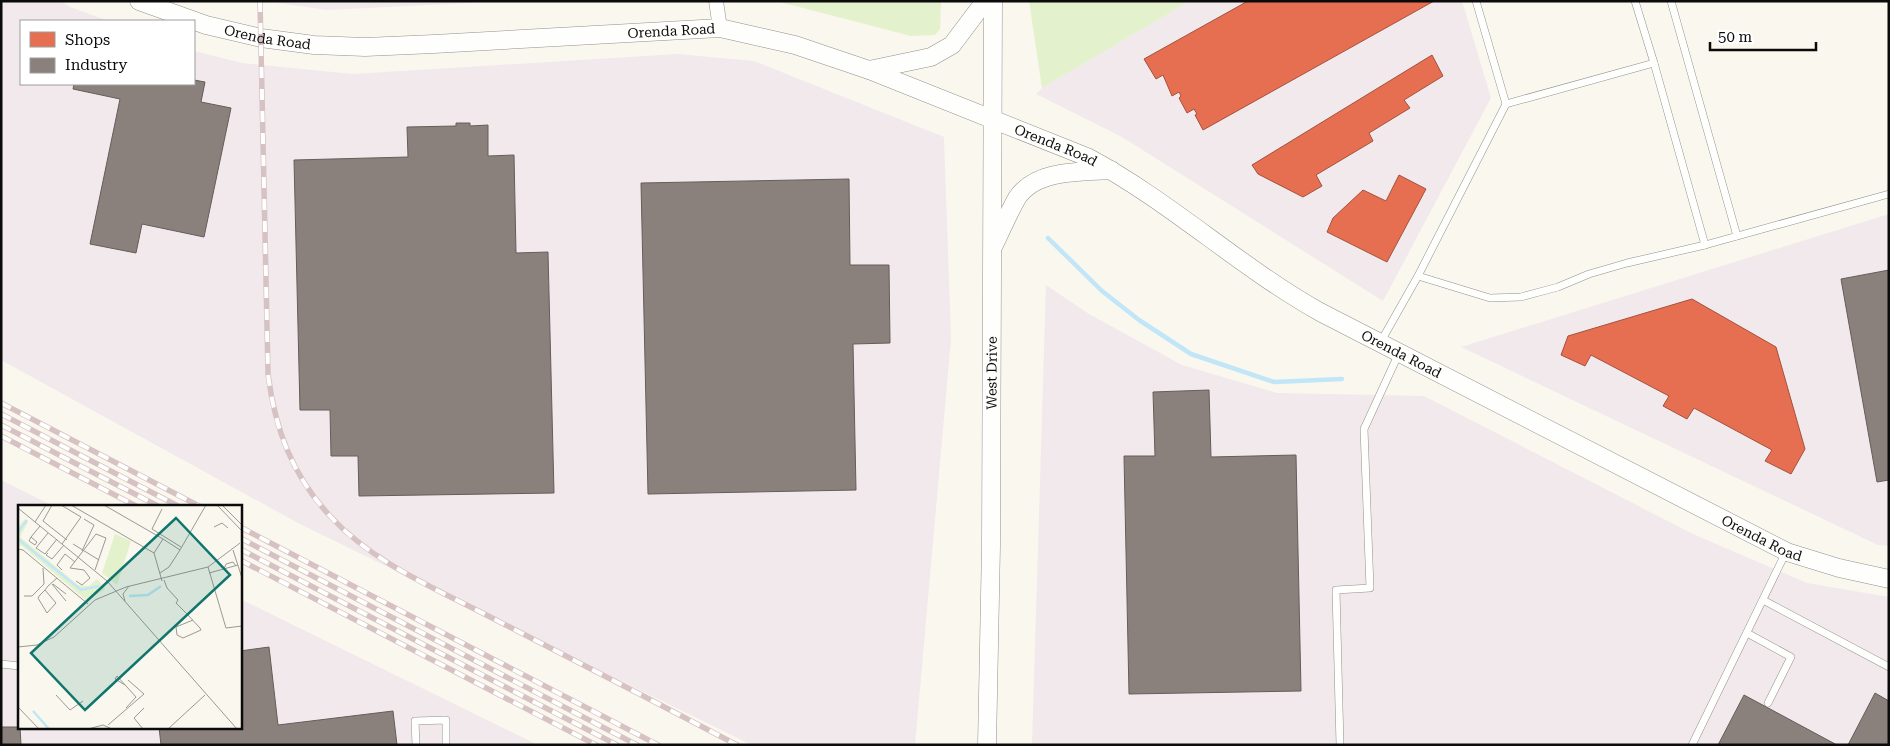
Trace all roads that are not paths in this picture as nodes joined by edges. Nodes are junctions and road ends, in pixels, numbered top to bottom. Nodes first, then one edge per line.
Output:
1 (139, 1) edge
2 (716, 1) edge
3 (985, 1) edge
4 (992, 1) edge
5 (1476, 1) edge
6 (1635, 1) edge
7 (1671, 1) edge
8 (192, 20) edge
9 (195, 21) edge
10 (720, 28) junction
11 (1654, 63) junction
12 (869, 70) junction
13 (1506, 104) junction
14 (992, 119) junction
15 (1111, 170) junction
16 (1889, 194) edge
17 (1738, 236) junction
18 (1705, 244) junction
19 (991, 250) junction
20 (1418, 276) junction
21 (1380, 344) junction
22 (1399, 353) junction
23 (1787, 552) junction
24 (1889, 579) edge
25 (1763, 600) junction
26 (1747, 633) junction
27 (1, 664) edge
28 (18, 666) edge
29 (1889, 667) edge
30 (1768, 703) dead end
31 (416, 745) edge
32 (446, 745) edge
33 (987, 745) edge
34 (1340, 745) edge
35 (1692, 745) edge

1 - 8 street, Orenda Road
2 - 10 street
3 - 12 street
4 - 14 street, West Drive
5 - 13 lane
6 - 11 lane
7 - 17 lane
9 - 10 street, Orenda Road
10 - 12 street, Orenda Road
11 - 13 lane
11 - 18 lane
12 - 14 street, Orenda Road
13 - 20 lane
14 - 15 street, Orenda Road
14 - 19 street, West Drive
15 - 19 street
15 - 21 street, Orenda Road
16 - 17 lane
17 - 18 lane
18 - 20 lane
19 - 33 street, West Drive
20 - 21 lane
21 - 22 street, Orenda Road
22 - 23 street, Orenda Road
22 - 34 lane
23 - 24 street, Orenda Road
23 - 25 lane
25 - 26 lane
25 - 29 lane
26 - 30 lane
26 - 35 lane
27 - 28 lane
31 - 32 lane

